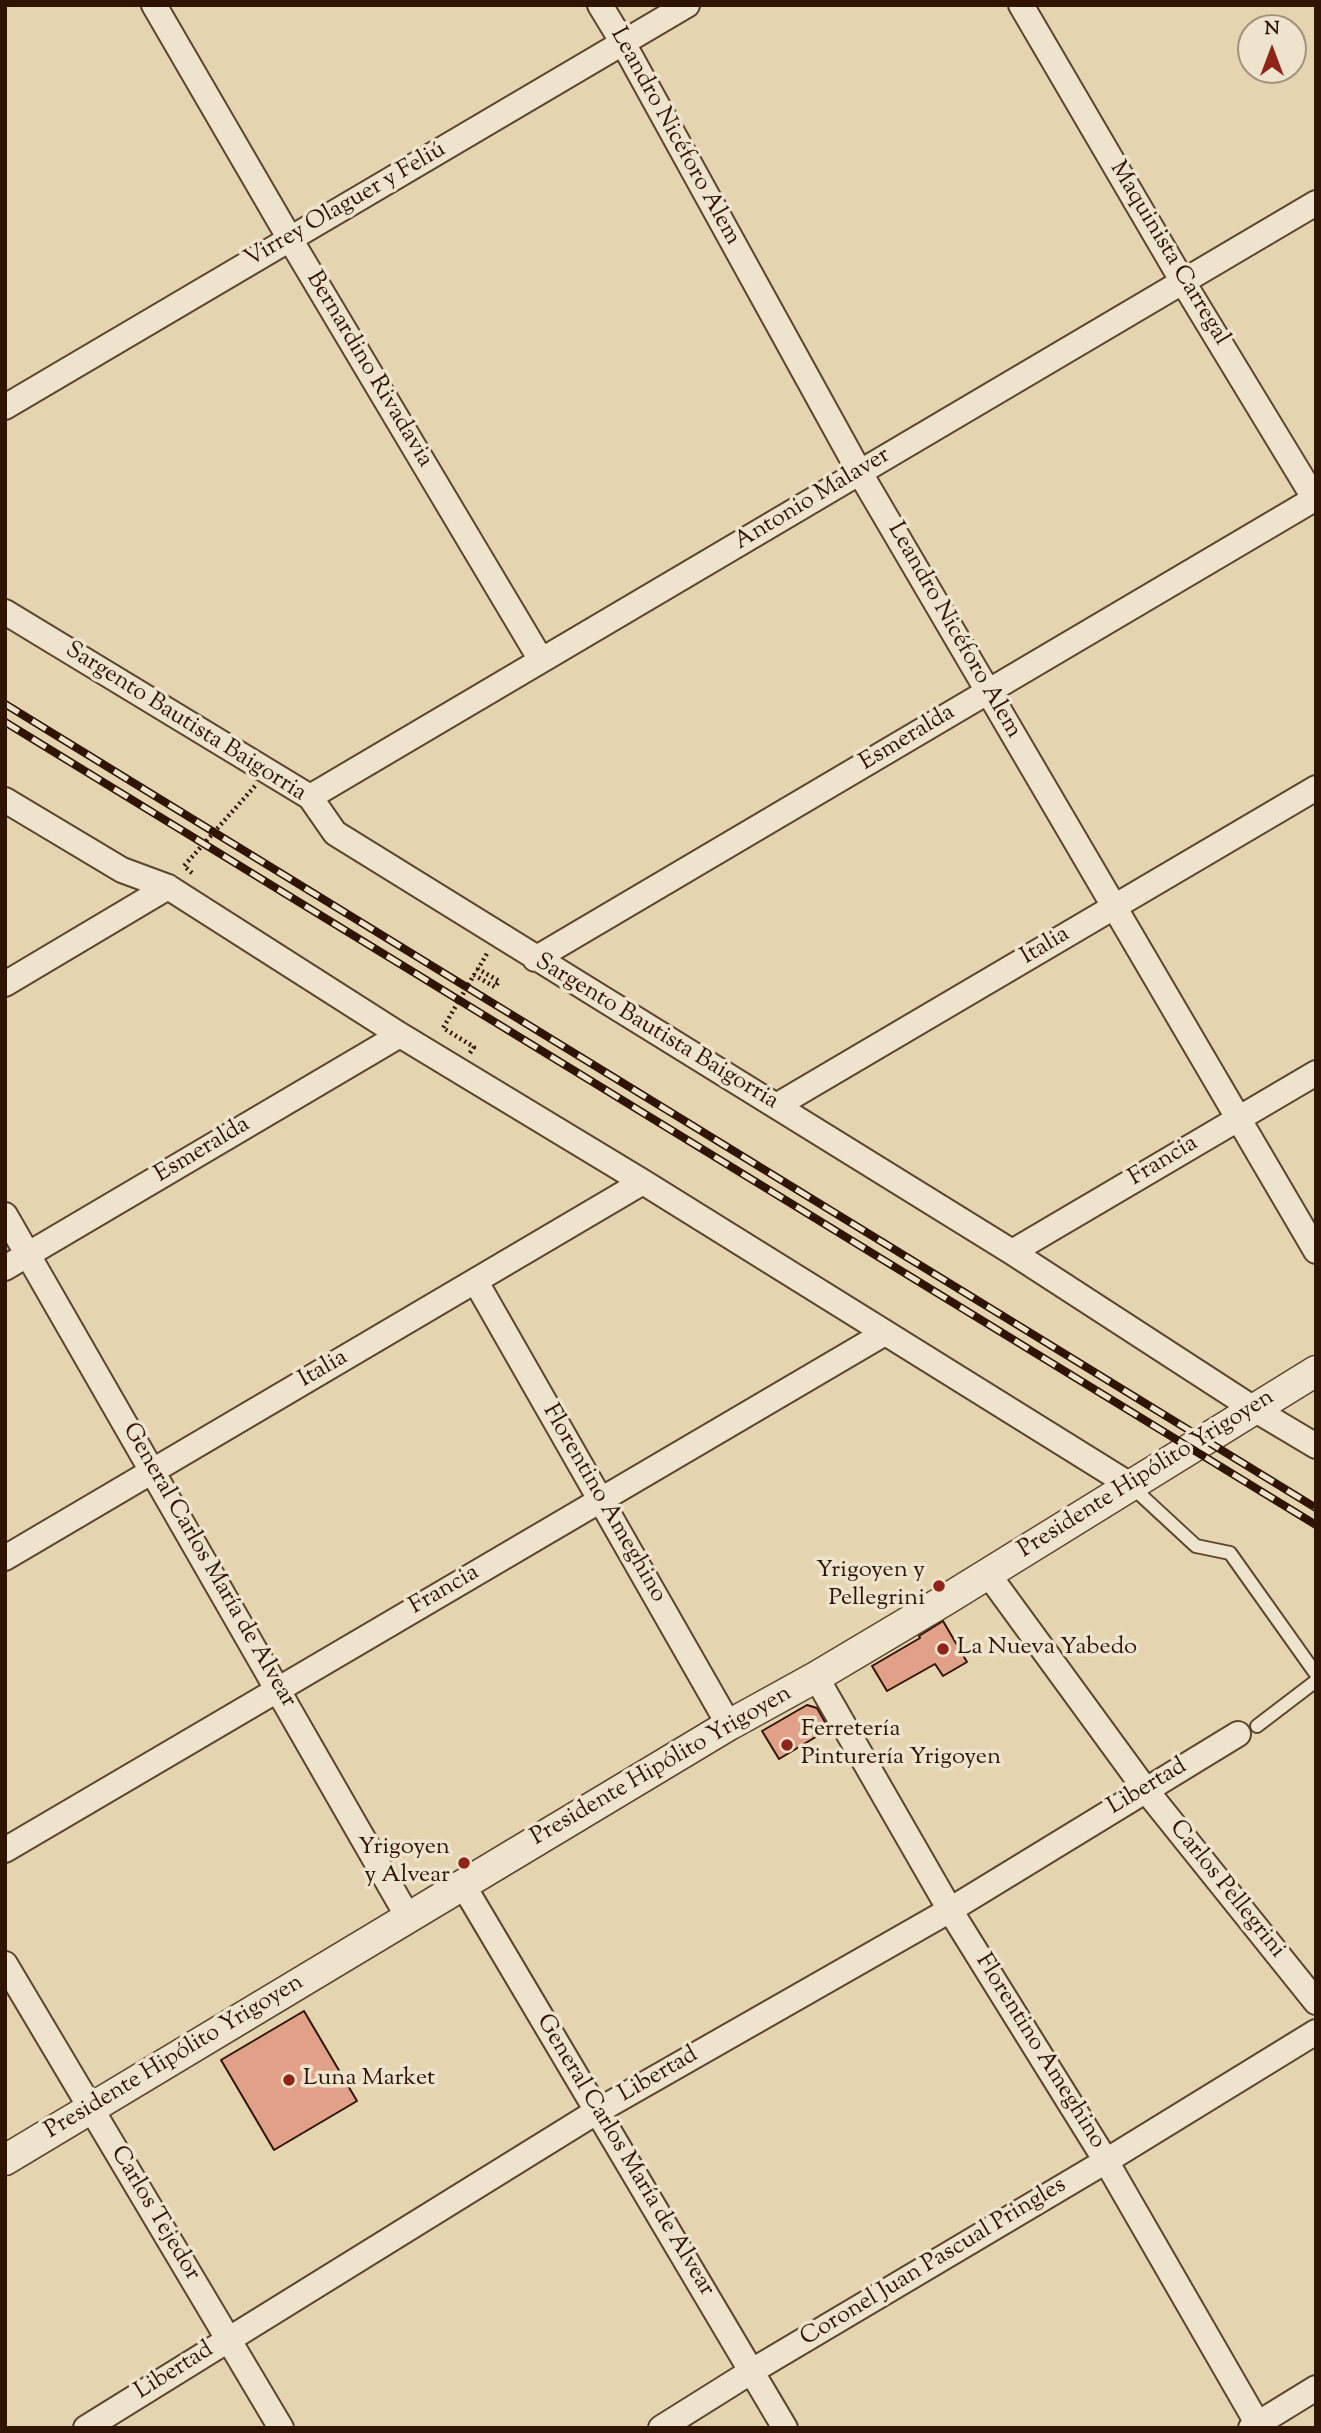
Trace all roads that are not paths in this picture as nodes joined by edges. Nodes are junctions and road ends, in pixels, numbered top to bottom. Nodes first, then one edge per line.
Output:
1 (154, 5) edge
2 (600, 5) edge
3 (687, 5) edge
4 (1021, 5) edge
5 (623, 43) junction
6 (1316, 203) edge
7 (290, 239) junction
8 (1183, 282) junction
9 (5, 407) edge
10 (860, 472) junction
11 (1315, 499) edge
12 (5, 612) edge
13 (541, 660) junction
14 (988, 692) junction
15 (1316, 788) edge
16 (310, 797) junction
17 (5, 800) edge
18 (168, 887) junction
19 (1115, 907) junction
20 (536, 959) junction
21 (5, 984) edge
22 (400, 1035) junction
23 (1316, 1073) edge
24 (776, 1106) junction
25 (1238, 1119) junction
26 (643, 1182) junction
27 (5, 1215) edge
28 (1316, 1251) edge
29 (1012, 1252) junction
30 (28, 1255) junction
31 (5, 1268) edge
32 (476, 1282) junction
33 (885, 1333) junction
34 (1316, 1371) edge
35 (1254, 1409) junction
36 (1316, 1446) edge
37 (153, 1471) junction
38 (1130, 1485) junction
39 (600, 1500) junction
40 (5, 1558) edge
41 (988, 1574) junction
42 (1316, 1674) edge
43 (816, 1677) junction
44 (1316, 1681) edge
45 (279, 1689) junction
46 (729, 1726) junction
47 (1248, 1730) joint
48 (1145, 1789) junction
49 (5, 1850) edge
50 (463, 1885) junction
51 (950, 1910) junction
52 (408, 1917) junction
53 (5, 1964) edge
54 (1316, 2002) edge
55 (1316, 2032) edge
56 (92, 2107) junction
57 (596, 2112) junction
58 (5, 2160) edge
59 (1106, 2161) junction
60 (228, 2339) junction
61 (752, 2371) junction
62 (1316, 2388) edge
63 (1256, 2426) edge
64 (86, 2428) edge
65 (281, 2428) edge
66 (661, 2428) edge
67 (785, 2428) edge

1 - 7 street, Bernardino Rivadavia
2 - 5 street, Leandro Nicéforo Alem
3 - 5 street, Virrey Olaguer y Feliú
4 - 8 street, Maquinista Carregal
5 - 7 street, Virrey Olaguer y Feliú
5 - 10 street, Leandro Nicéforo Alem
6 - 8 street, Antonio Malaver
7 - 9 street, Virrey Olaguer y Feliú
7 - 13 street, Bernardino Rivadavia
8 - 10 street, Antonio Malaver
8 - 11 street, Maquinista Carregal
10 - 13 street, Antonio Malaver
10 - 14 street, Leandro Nicéforo Alem
11 - 14 street, Esmeralda
12 - 16 street, Sargento Bautista Baigorria
13 - 16 street, Antonio Malaver
14 - 19 street, Leandro Nicéforo Alem
14 - 20 street, Esmeralda
15 - 19 street, Italia
16 - 20 street, Sargento Bautista Baigorria
17 - 18 street
18 - 21 street
18 - 22 street
19 - 24 street, Italia
19 - 25 street, Leandro Nicéforo Alem
20 - 24 street, Sargento Bautista Baigorria
22 - 26 street
22 - 30 street, Esmeralda
23 - 25 street, Francia
24 - 29 street, Sargento Bautista Baigorria
25 - 28 street, Leandro Nicéforo Alem
25 - 29 street, Francia
26 - 32 street, Italia
26 - 33 street
27 - 30 street, General Carlos María de Alvear
29 - 35 street, Sargento Bautista Baigorria
30 - 31 street, Esmeralda
30 - 37 street, General Carlos María de Alvear
32 - 37 street, Italia
32 - 39 street, Florentino Ameghino
33 - 38 street
33 - 39 street, Francia
34 - 35 street, Presidente Hipólito Yrigoyen
35 - 36 street, Sargento Bautista Baigorria
35 - 38 street, Presidente Hipólito Yrigoyen
37 - 40 street, Italia
37 - 45 street, General Carlos María de Alvear
38 - 41 street, Presidente Hipólito Yrigoyen
38 - 42 lane
39 - 45 street, Francia
39 - 46 street, Florentino Ameghino
41 - 43 street, Presidente Hipólito Yrigoyen
41 - 48 street, Carlos Pellegrini
43 - 46 street, Presidente Hipólito Yrigoyen
43 - 51 street, Florentino Ameghino
44 - 47 lane
45 - 49 street, Francia
45 - 52 street, General Carlos María de Alvear
46 - 50 street, Presidente Hipólito Yrigoyen
47 - 48 street, Libertad
48 - 51 street, Libertad
48 - 54 street, Carlos Pellegrini
50 - 52 street, Presidente Hipólito Yrigoyen
50 - 57 street, General Carlos María de Alvear
51 - 57 street, Libertad
51 - 59 street, Florentino Ameghino
52 - 56 street, Presidente Hipólito Yrigoyen
53 - 56 street, Carlos Tejedor
55 - 59 street, Coronel Juan Pascual Pringles
56 - 58 street, Presidente Hipólito Yrigoyen
56 - 60 street, Carlos Tejedor
57 - 60 street, Libertad
57 - 61 street, General Carlos María de Alvear
59 - 61 street, Coronel Juan Pascual Pringles
59 - 63 street, Florentino Ameghino
60 - 64 street, Libertad
60 - 65 street, Carlos Tejedor
61 - 66 street, Coronel Juan Pascual Pringles
61 - 67 street, General Carlos María de Alvear
62 - 63 street

